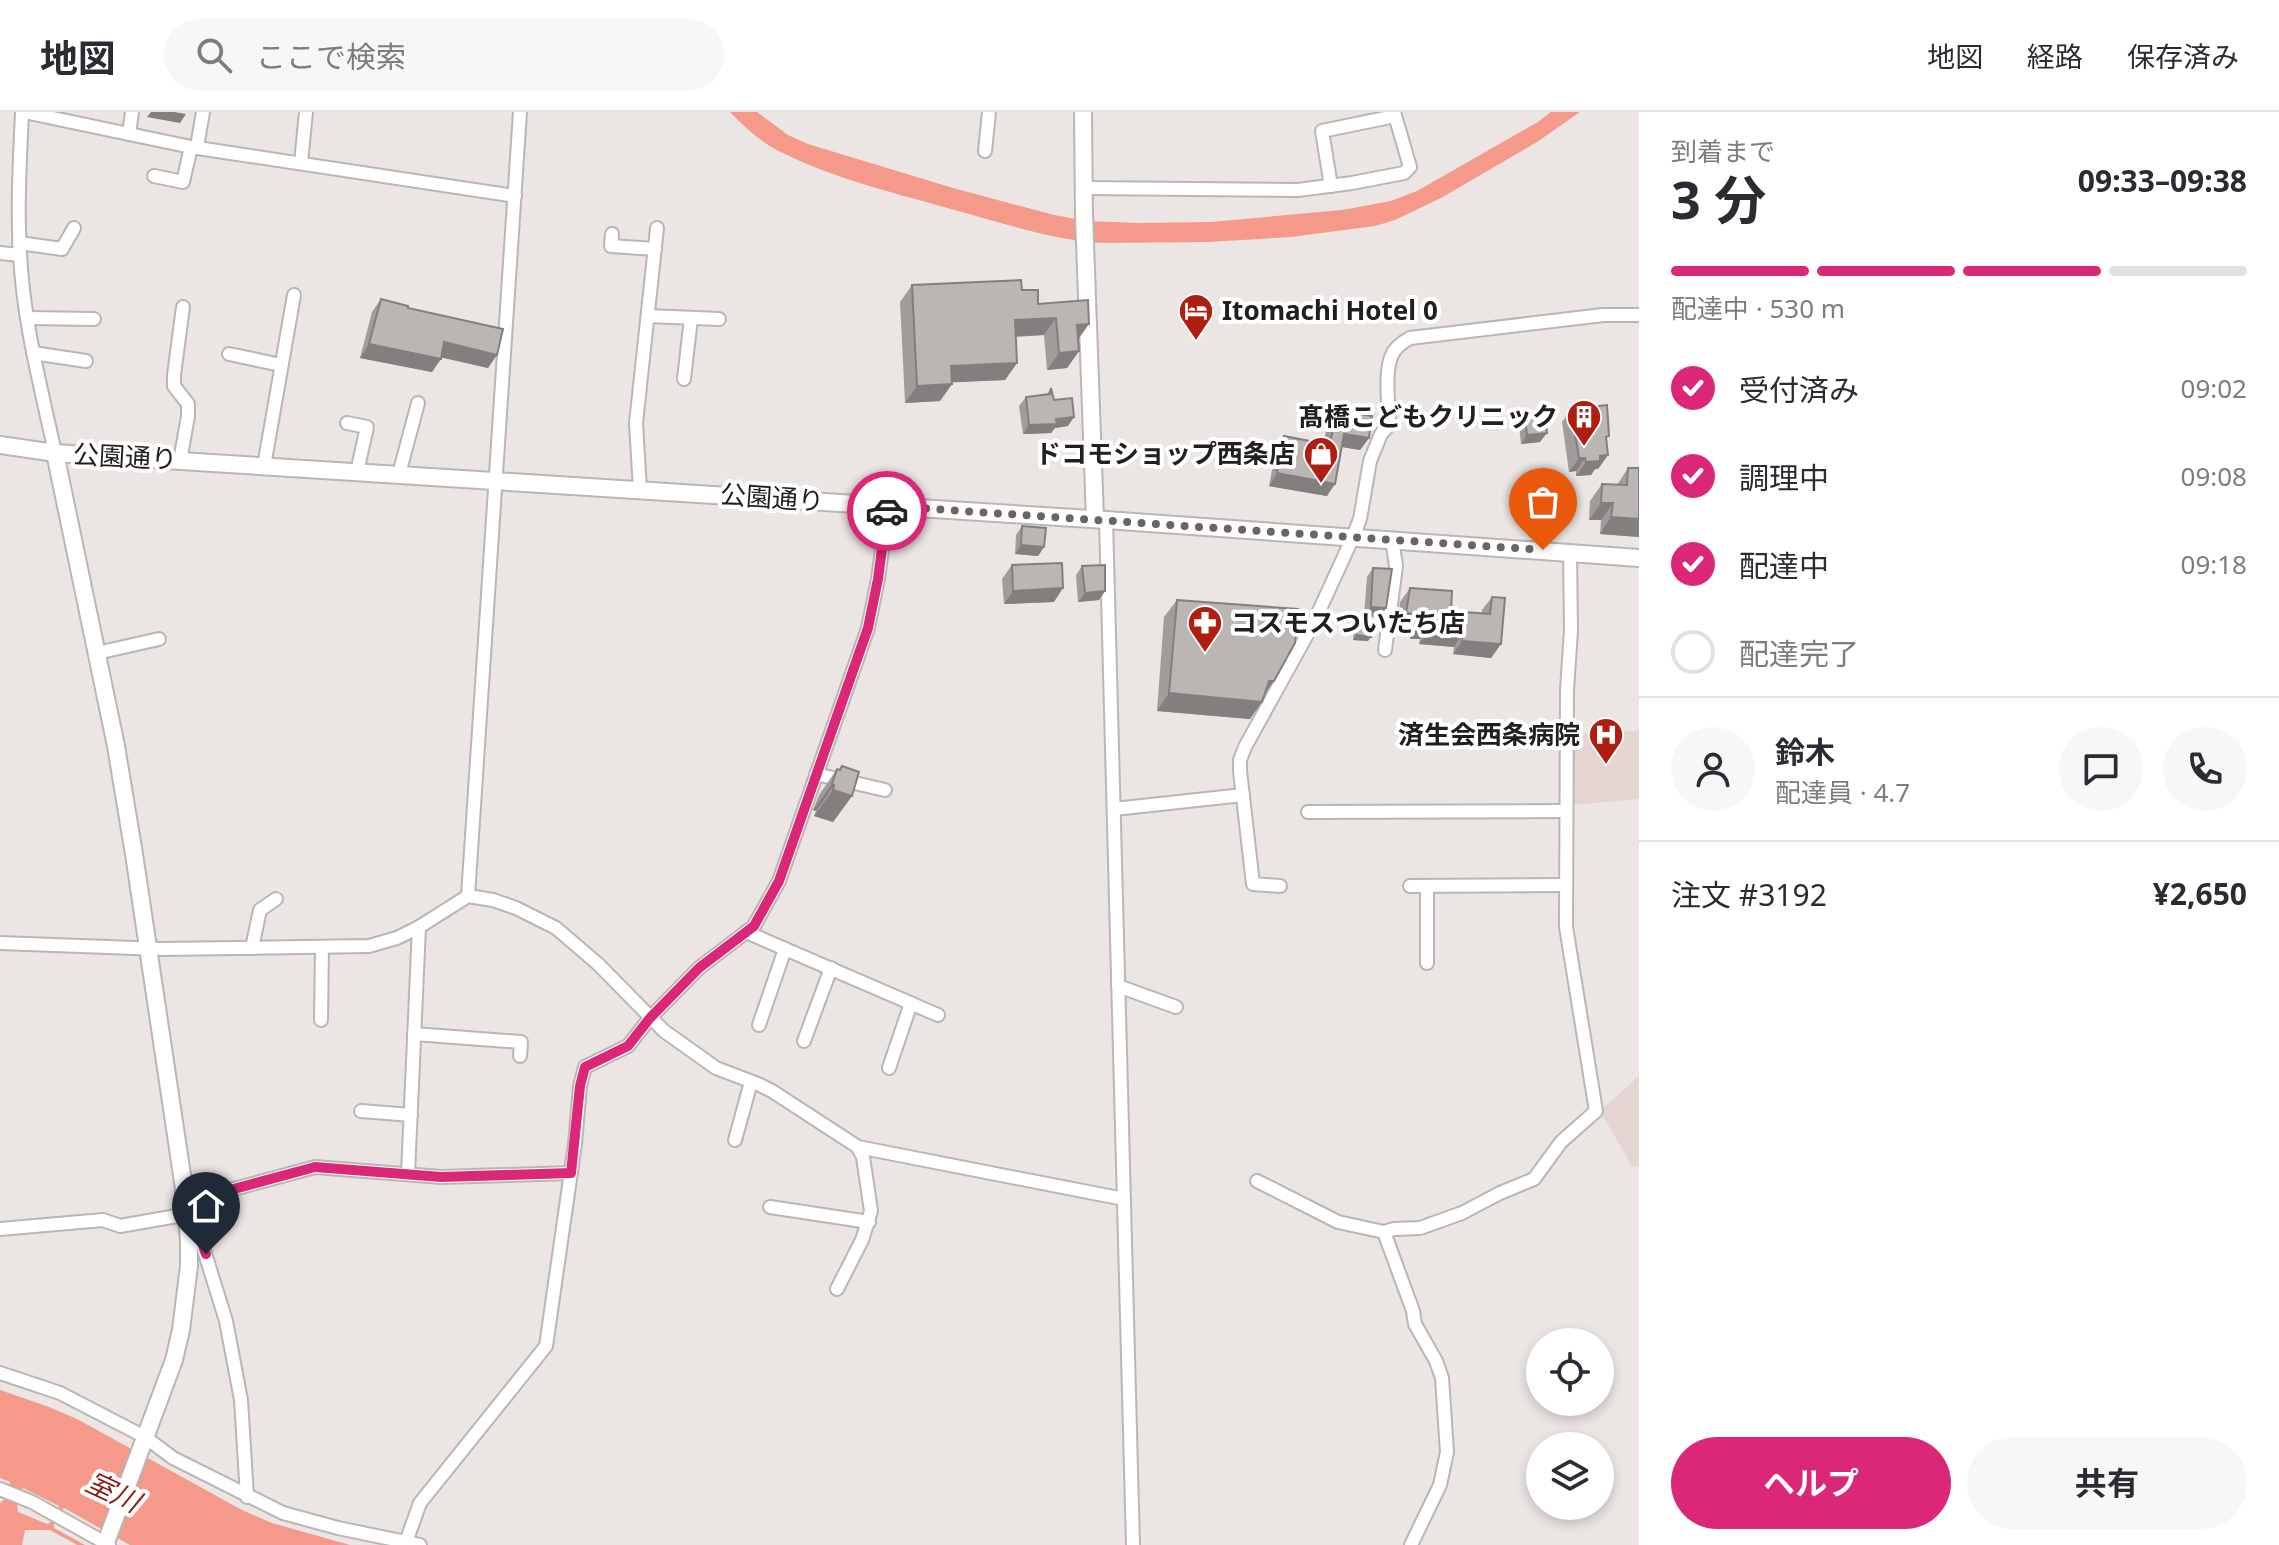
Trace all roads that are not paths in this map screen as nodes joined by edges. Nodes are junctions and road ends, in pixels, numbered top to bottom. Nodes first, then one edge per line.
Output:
1 (23, 112) edge
2 (132, 112) edge
3 (203, 112) edge
4 (306, 112) edge
5 (520, 112) edge
6 (989, 112) edge
7 (1083, 112) edge
8 (1394, 114) edge
9 (129, 134) junction
10 (194, 147) junction
11 (985, 151) dead end
12 (301, 163) junction
13 (154, 176) dead end
14 (1331, 186) junction
15 (1084, 188) junction
16 (515, 196) junction
17 (74, 228) dead end
18 (657, 228) dead end
19 (612, 234) dead end
20 (20, 249) junction
21 (655, 249) junction
22 (0, 253) edge
23 (294, 295) dead end
24 (183, 307) dead end
25 (1639, 315) edge
26 (648, 316) junction
27 (27, 318) junction
28 (691, 318) junction
29 (94, 319) dead end
30 (719, 319) dead end
31 (33, 353) junction
32 (229, 354) dead end
33 (86, 361) dead end
34 (281, 365) junction
35 (684, 379) dead end
36 (418, 403) dead end
37 (347, 423) dead end
38 (0, 445) edge
39 (55, 453) junction
40 (180, 461) junction
41 (264, 466) junction
42 (357, 472) junction
43 (399, 474) junction
44 (496, 480) junction
45 (640, 490) junction
46 (888, 506) junction
47 (1101, 519) junction
48 (1353, 537) junction
49 (1392, 539) junction
50 (1570, 552) junction
51 (1639, 558) edge
52 (159, 639) dead end
53 (1385, 650) dead end
54 (97, 653) junction
55 (816, 774) junction
56 (885, 790) dead end
57 (1243, 795) junction
58 (1114, 809) junction
59 (1566, 811) junction
60 (1308, 812) dead end
61 (1566, 885) junction
62 (1280, 886) dead end
63 (1410, 886) dead end
64 (1427, 886) junction
65 (468, 896) junction
66 (276, 899) dead end
67 (419, 927) junction
68 (746, 932) junction
69 (0, 943) edge
70 (322, 947) junction
71 (252, 948) junction
72 (148, 949) junction
73 (785, 949) junction
74 (1427, 963) dead end
75 (831, 968) junction
76 (1118, 986) junction
77 (911, 1003) junction
78 (1176, 1007) dead end
79 (938, 1015) dead end
80 (650, 1018) junction
81 (321, 1020) dead end
82 (759, 1025) dead end
83 (414, 1034) junction
84 (804, 1041) dead end
85 (520, 1056) dead end
86 (889, 1068) dead end
87 (751, 1082) junction
88 (361, 1111) dead end
89 (411, 1115) junction
90 (735, 1140) dead end
91 (858, 1147) junction
92 (571, 1173) junction
93 (408, 1174) junction
94 (1257, 1181) dead end
95 (1124, 1199) junction
96 (770, 1207) dead end
97 (187, 1213) junction
98 (869, 1222) junction
99 (0, 1229) edge
100 (1384, 1232) junction
101 (837, 1289) dead end
102 (0, 1373) edge
103 (143, 1443) junction
104 (9, 1492) edge
105 (247, 1497) junction
106 (406, 1542) junction
107 (107, 1543) edge
108 (420, 1545) edge
109 (1133, 1545) edge
110 (1411, 1545) edge

1 - 9 street
1 - 20 street
2 - 9 street
3 - 10 street
4 - 12 street
5 - 16 street
6 - 11 street
7 - 15 street
8 - 14 street
8 - 14 street
9 - 10 street
10 - 12 street
10 - 13 street
12 - 16 street
14 - 15 street
15 - 47 street
16 - 44 street
17 - 20 street
18 - 21 street
19 - 21 street
20 - 22 street
20 - 27 street
21 - 26 street
23 - 34 street
24 - 40 street
25 - 48 street
26 - 28 street
26 - 45 street
27 - 29 street
27 - 31 street
28 - 30 street
28 - 35 street
31 - 33 street
31 - 39 street
32 - 34 street
34 - 41 street
36 - 43 street
37 - 42 street
38 - 39 street, 公園通り
39 - 40 street, 公園通り
39 - 54 street
40 - 41 street, 公園通り
41 - 42 street, 公園通り
42 - 43 street, 公園通り
43 - 44 street, 公園通り
44 - 45 street, 公園通り
44 - 65 street
45 - 46 street, 公園通り
46 - 47 street, 公園通り
46 - 55 street
47 - 48 street, 公園通り
47 - 58 street
48 - 49 street, 公園通り
48 - 57 street
49 - 50 street, 公園通り
49 - 53 street
50 - 51 street, 公園通り
50 - 59 street
52 - 54 street
54 - 72 street
55 - 56 street
55 - 68 street
57 - 58 street
57 - 62 street
58 - 76 street
59 - 60 street
59 - 61 street
61 - 64 street
61 - 100 street
63 - 64 street
64 - 74 street
65 - 67 street
65 - 80 street
66 - 71 street
67 - 70 street
67 - 83 street
68 - 73 street
68 - 80 street
69 - 72 street
70 - 71 street
70 - 81 street
71 - 72 street
72 - 97 street
73 - 75 street
73 - 82 street
75 - 77 street
75 - 84 street
76 - 78 street
76 - 95 street
77 - 79 street
77 - 86 street
80 - 87 street
80 - 92 street
83 - 85 street
83 - 89 street
87 - 90 street
87 - 91 street
88 - 89 street
89 - 93 street
91 - 95 street
91 - 98 street
92 - 93 street
92 - 106 street
93 - 97 street
94 - 100 street
95 - 109 street
96 - 98 street
97 - 99 street
97 - 103 street
97 - 105 street
98 - 101 street
100 - 110 street
102 - 103 street
103 - 105 street
103 - 107 street
104 - 107 street
105 - 106 street
106 - 108 street

